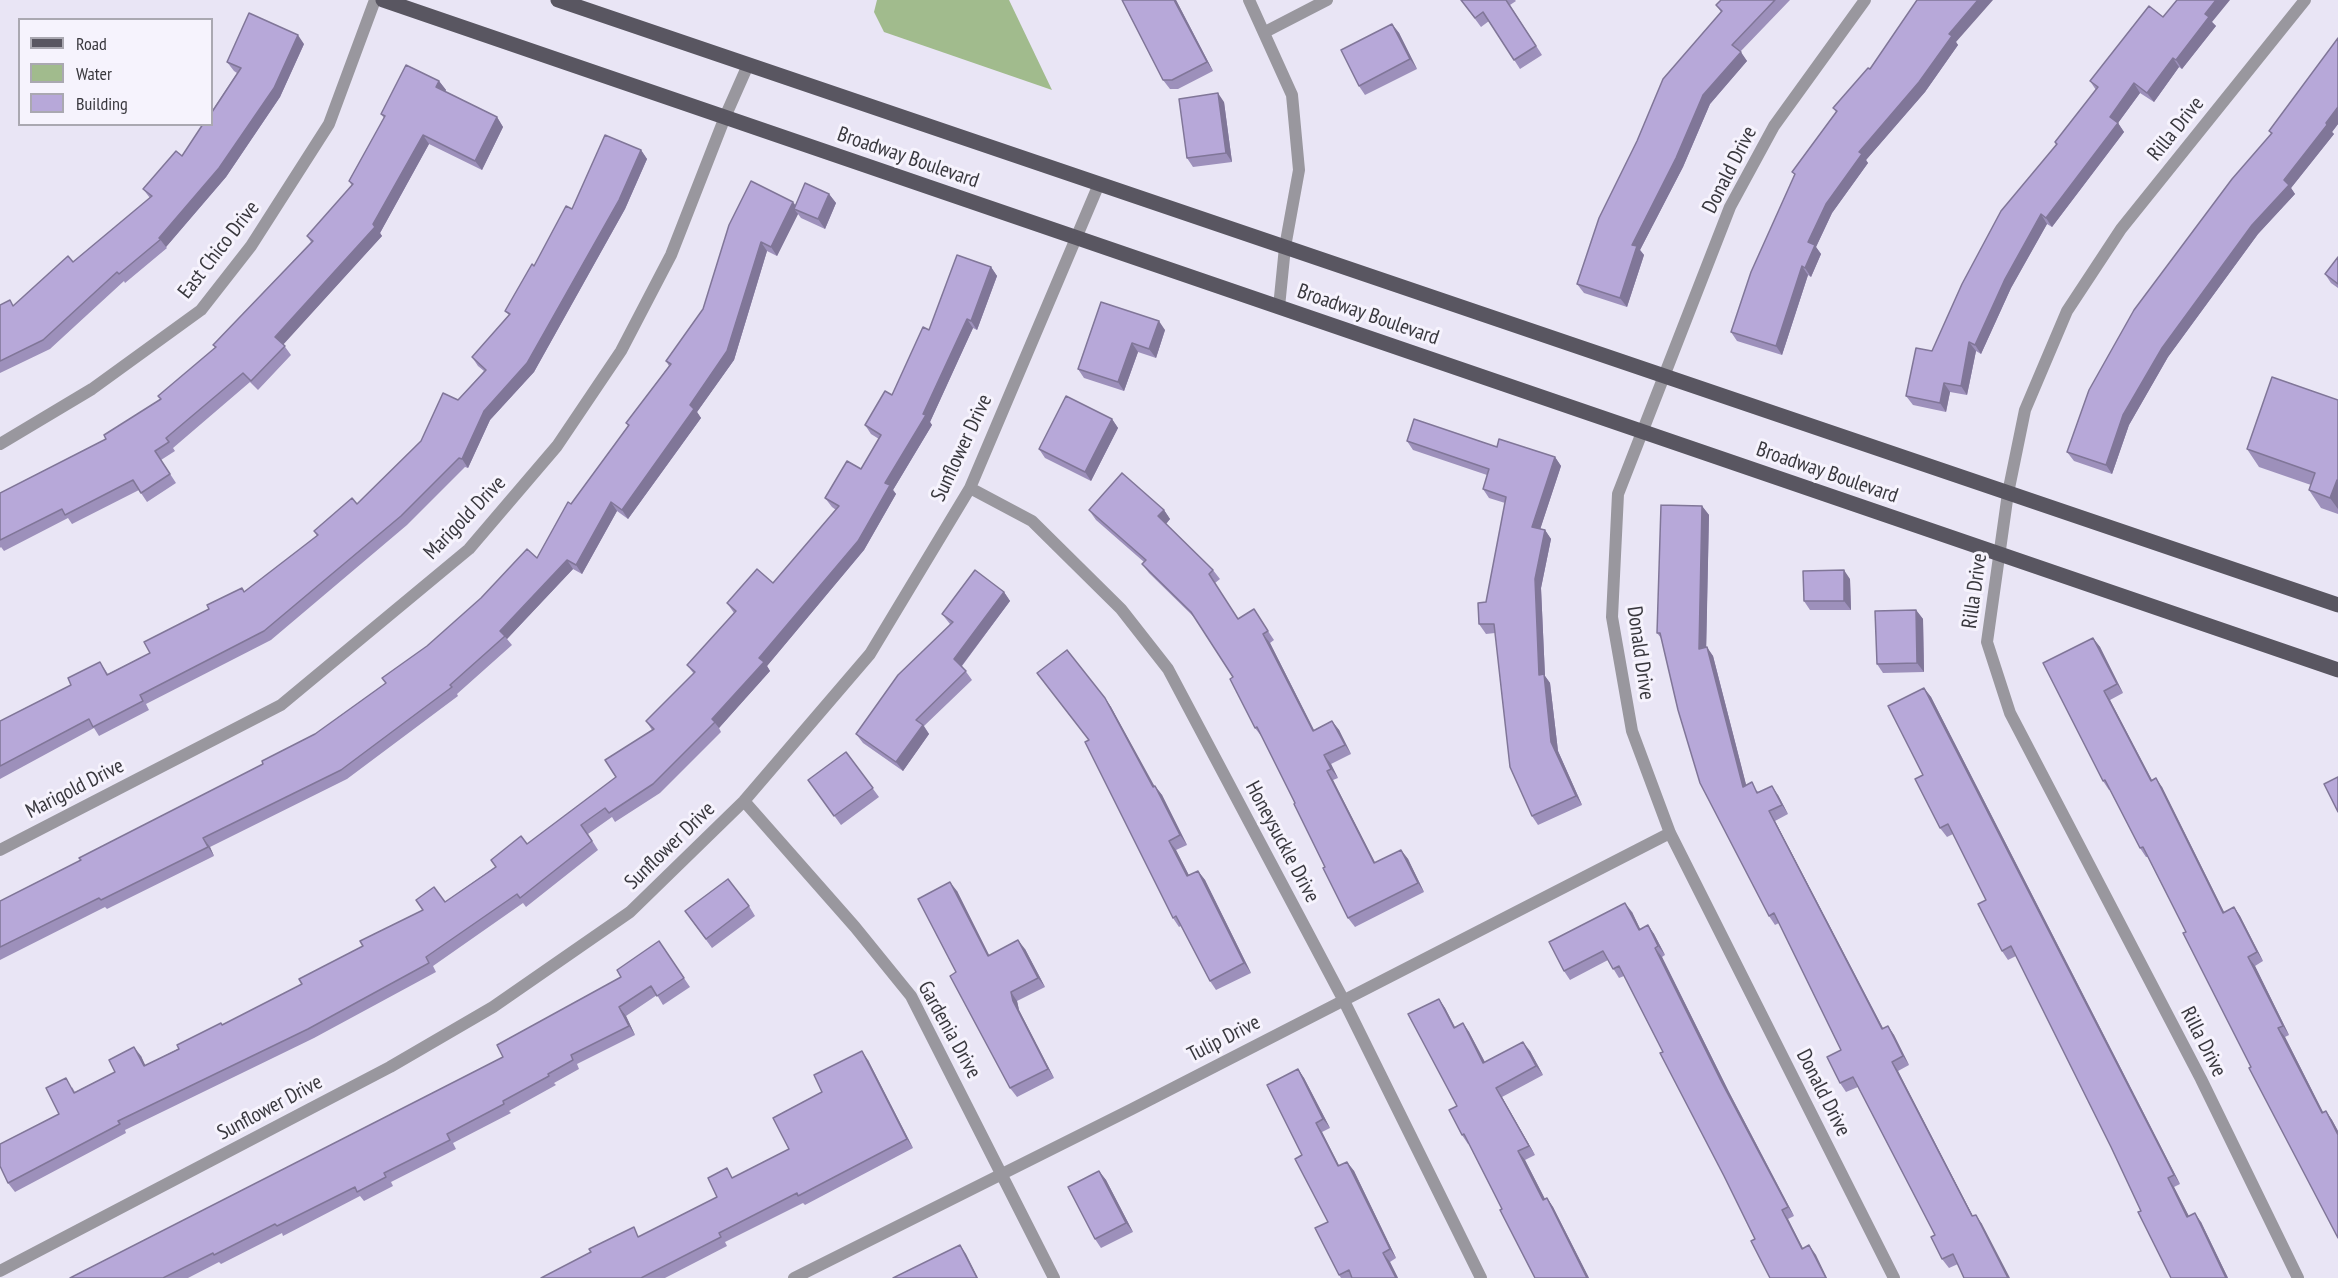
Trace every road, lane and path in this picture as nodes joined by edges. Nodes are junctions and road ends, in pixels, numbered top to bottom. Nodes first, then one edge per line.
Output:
1 (375, 0) edge
2 (383, 0) edge
3 (558, 0) edge
4 (1249, 0) edge
5 (1327, 0) edge
6 (1865, 0) edge
7 (2305, 0) edge
8 (1265, 32) junction
9 (748, 65) junction
10 (725, 117) junction
11 (1099, 184) junction
12 (1075, 237) junction
13 (1285, 247) junction
14 (1279, 307) junction
15 (1665, 376) junction
16 (1643, 432) junction
17 (0, 444) edge
18 (970, 488) junction
19 (2008, 493) junction
20 (2000, 554) junction
21 (2338, 605) edge
22 (2338, 670) edge
23 (744, 801) junction
24 (1670, 832) junction
25 (0, 850) edge
26 (1343, 999) junction
27 (1001, 1173) junction
28 (0, 1272) edge
29 (794, 1278) edge
30 (1054, 1278) edge
31 (1481, 1278) edge
32 (1894, 1278) edge
33 (2298, 1278) edge

1 - 17 street, East Chico Drive
2 - 10 main road, Broadway Boulevard
3 - 9 main road, Broadway Boulevard
4 - 8 street
5 - 8 street
6 - 15 street, Donald Drive
7 - 19 street, Rilla Drive
8 - 13 street
9 - 10 street, Marigold Drive
9 - 11 main road, Broadway Boulevard
10 - 12 main road, Broadway Boulevard
10 - 25 street, Marigold Drive
11 - 12 street, Sunflower Drive
11 - 13 main road, Broadway Boulevard
12 - 14 main road, Broadway Boulevard
12 - 18 street, Sunflower Drive
13 - 14 street
13 - 15 main road, Broadway Boulevard
14 - 16 main road, Broadway Boulevard
15 - 16 street, Donald Drive
15 - 19 main road, Broadway Boulevard
16 - 20 main road, Broadway Boulevard
16 - 24 street, Donald Drive
18 - 23 street, Sunflower Drive
18 - 26 street, Honeysuckle Drive
19 - 20 street, Rilla Drive
19 - 21 main road, Broadway Boulevard
20 - 22 main road, Broadway Boulevard
20 - 33 street, Rilla Drive
23 - 27 street, Gardenia Drive
23 - 28 street, Sunflower Drive
24 - 26 street, Tulip Drive
24 - 32 street, Donald Drive
26 - 27 street, Tulip Drive
26 - 31 street, Honeysuckle Drive
27 - 29 street, Tulip Drive
27 - 30 street, Gardenia Drive

